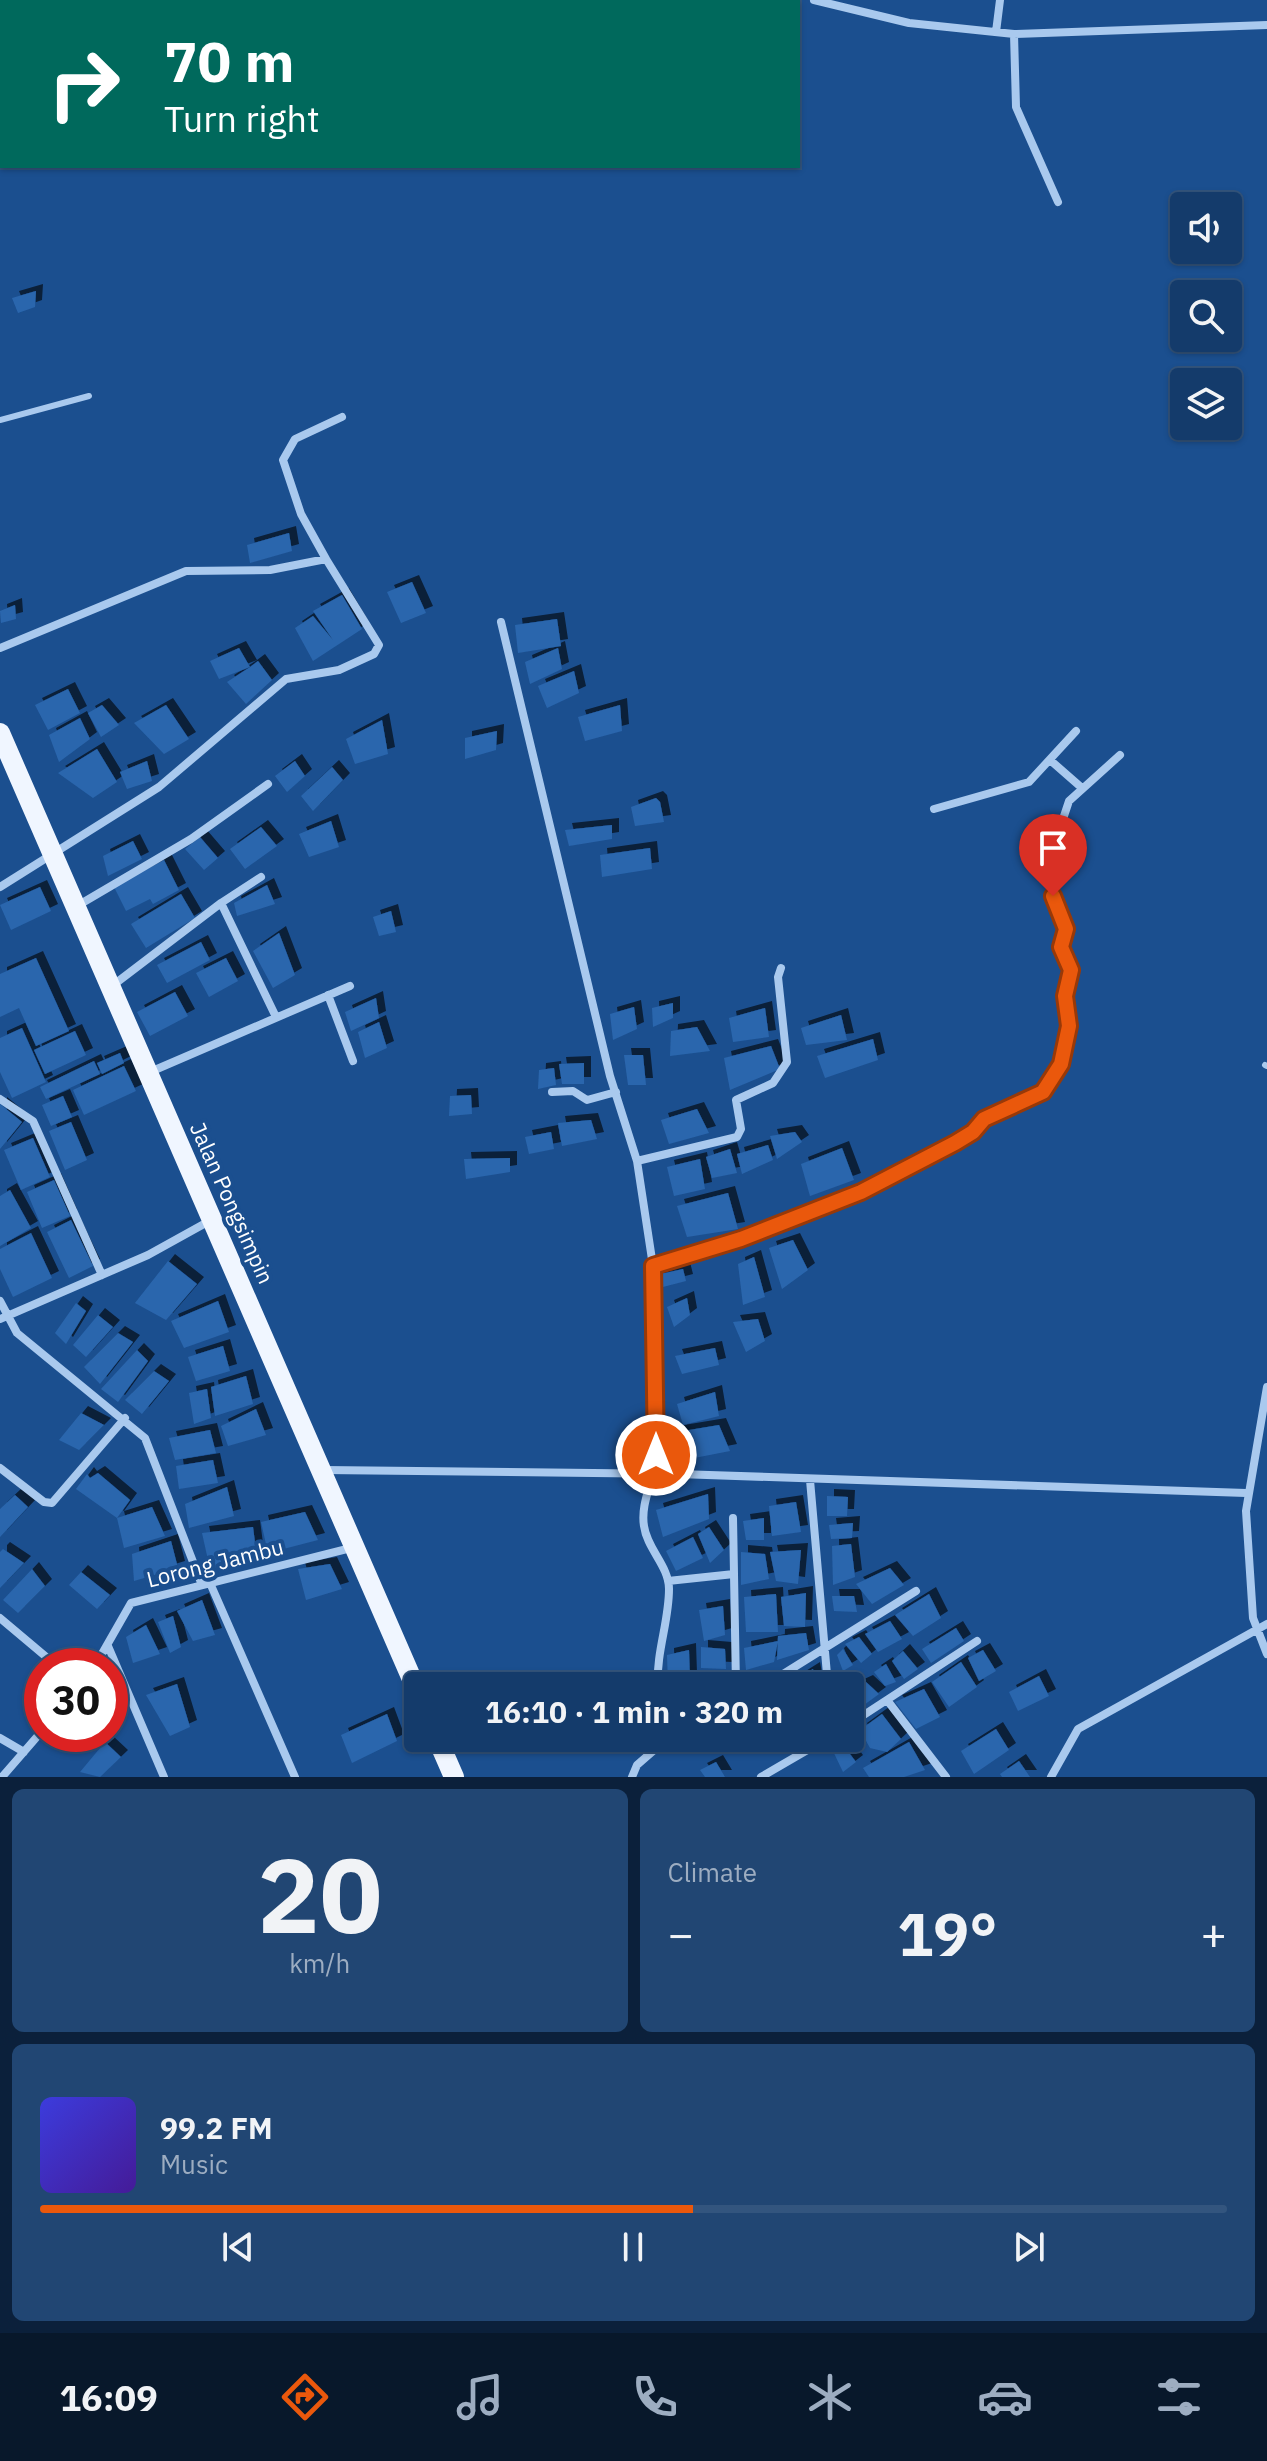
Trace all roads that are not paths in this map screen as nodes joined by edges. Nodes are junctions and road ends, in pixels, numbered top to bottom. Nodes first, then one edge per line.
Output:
1 (814, 0) edge
2 (1000, 0) edge
3 (846, 4) edge
4 (1267, 25) edge
5 (996, 32) junction
6 (1014, 34) junction
7 (1058, 202) dead end
8 (89, 396) dead end
9 (342, 417) dead end
10 (0, 420) edge
11 (326, 559) junction
12 (501, 622) dead end
13 (0, 648) edge
14 (1076, 731) dead end
15 (0, 733) edge
16 (1120, 755) dead end
17 (1050, 760) junction
18 (268, 784) dead end
19 (1082, 788) junction
20 (934, 809) dead end
21 (53, 853) junction
22 (261, 877) dead end
23 (0, 887) edge
24 (221, 903) junction
25 (76, 906) junction
26 (781, 968) dead end
27 (350, 986) dead end
28 (111, 987) junction
29 (328, 995) junction
30 (276, 1017) junction
31 (353, 1061) dead end
32 (149, 1073) junction
33 (552, 1092) dead end
34 (616, 1092) junction
35 (0, 1099) edge
36 (637, 1161) junction
37 (213, 1219) junction
38 (653, 1266) junction
39 (102, 1275) junction
40 (0, 1301) edge
41 (4, 1318) edge
42 (1267, 1387) edge
43 (125, 1418) junction
44 (0, 1468) edge
45 (324, 1470) junction
46 (654, 1474) junction
47 (810, 1480) junction
48 (1246, 1493) junction
49 (733, 1518) dead end
50 (355, 1547) junction
51 (734, 1574) junction
52 (668, 1581) junction
53 (206, 1584) junction
54 (916, 1591) dead end
55 (0, 1618) edge
56 (1267, 1624) edge
57 (1256, 1630) junction
58 (977, 1641) dead end
59 (108, 1646) joint
60 (36, 1648) edge
61 (823, 1650) junction
62 (1267, 1654) edge
63 (409, 1672) edge
64 (658, 1672) edge
65 (736, 1672) edge
66 (787, 1672) edge
67 (826, 1672) edge
68 (887, 1700) junction
69 (864, 1715) edge
70 (0, 1738) edge
71 (24, 1752) joint
72 (443, 1752) edge
73 (651, 1752) edge
74 (804, 1752) edge
75 (2, 1777) edge
76 (164, 1777) edge
77 (295, 1777) edge
78 (454, 1777) edge
79 (632, 1777) edge
80 (761, 1777) edge
81 (946, 1777) edge
82 (1051, 1777) edge

1 - 3 street
2 - 5 street
3 - 5 street
4 - 6 street
5 - 6 street
6 - 7 street
8 - 10 lane
9 - 11 street
11 - 13 street
11 - 21 street
12 - 34 street
14 - 17 street
15 - 21 main road, Jalan Pongsimpin
16 - 19 street
17 - 19 street
17 - 20 street
18 - 25 street
19 - 38 street
21 - 23 street
21 - 25 main road, Jalan Pongsimpin
22 - 24 street
24 - 28 street
24 - 30 street
25 - 28 main road, Jalan Pongsimpin
26 - 36 street
27 - 29 street
28 - 32 main road, Jalan Pongsimpin
29 - 30 street
29 - 31 street
30 - 32 street
32 - 37 main road, Jalan Pongsimpin
33 - 34 street
34 - 36 street
35 - 39 street
36 - 38 street
37 - 39 street
37 - 45 main road, Jalan Pongsimpin
38 - 46 street
39 - 41 street
40 - 41 street
41 - 43 street
42 - 48 street
43 - 44 street
43 - 53 street
45 - 46 street
45 - 50 main road, Jalan Pongsimpin
46 - 47 street
46 - 52 street
47 - 48 street
47 - 61 street
48 - 57 street
49 - 51 street
50 - 53 street, Lorong Jambu
50 - 63 main road, Jalan Pongsimpin
51 - 52 street
51 - 65 street
52 - 64 street
53 - 59 street, Lorong Jambu
53 - 77 street
54 - 61 street
55 - 60 street
56 - 57 street
57 - 62 street
57 - 82 street
58 - 68 street
59 - 76 street
61 - 66 street
61 - 67 street
68 - 69 street
68 - 81 street
70 - 71 street
71 - 75 street
72 - 78 main road
73 - 79 street
74 - 80 street

